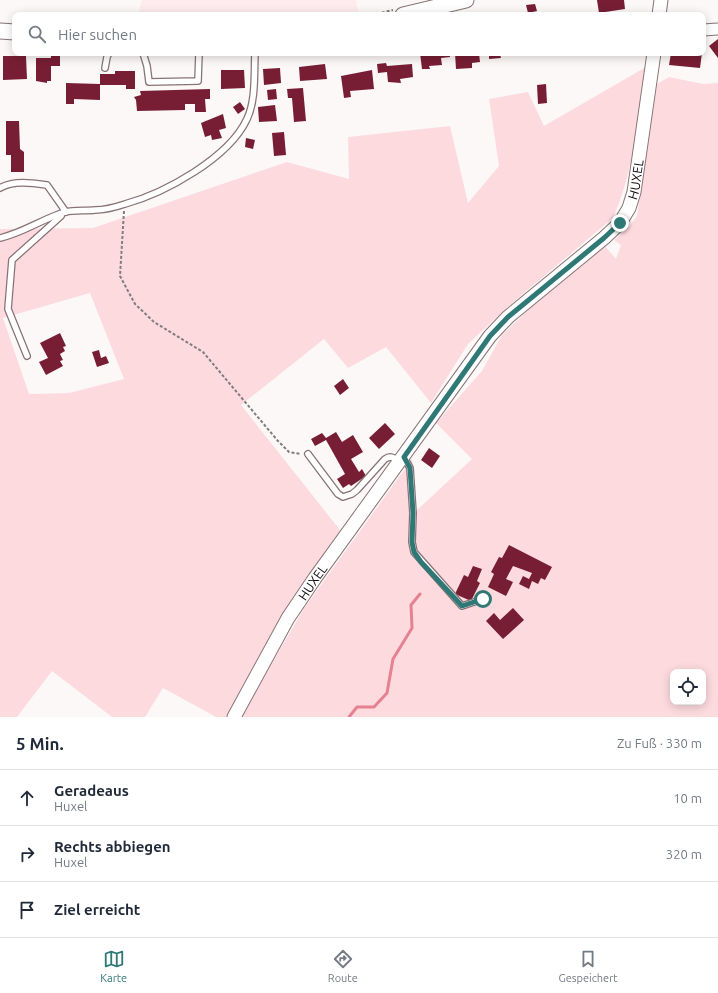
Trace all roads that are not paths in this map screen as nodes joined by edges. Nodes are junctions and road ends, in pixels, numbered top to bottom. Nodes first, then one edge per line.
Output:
1 (466, 0) edge
2 (661, 0) edge
3 (416, 12) edge
4 (659, 12) edge
5 (718, 29) edge
6 (706, 30) edge
7 (0, 31) edge
8 (12, 32) edge
9 (108, 56) edge
10 (144, 56) edge
11 (199, 56) edge
12 (255, 56) edge
13 (654, 56) edge
14 (105, 68) dead end
15 (0, 188) edge
16 (66, 212) junction
17 (0, 238) edge
18 (27, 356) dead end
19 (308, 454) road end
20 (402, 460) junction
21 (483, 599) dead end
22 (234, 717) edge

1 - 3 main road
2 - 4 street
5 - 6 street
7 - 8 main road
9 - 14 lane
10 - 11 lane
12 - 16 lane
13 - 20 street, HUXEL
15 - 16 lane
16 - 17 lane
16 - 18 lane
19 - 20 lane
20 - 21 lane
20 - 22 street, HUXEL

